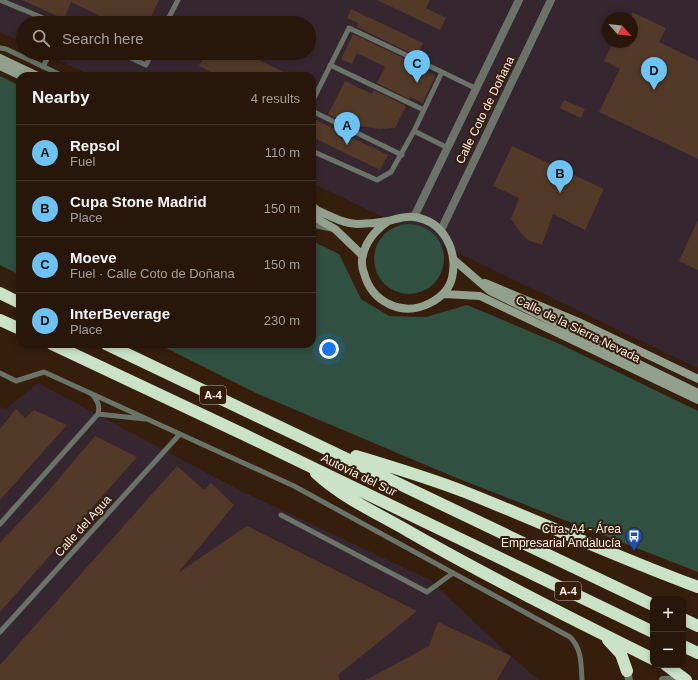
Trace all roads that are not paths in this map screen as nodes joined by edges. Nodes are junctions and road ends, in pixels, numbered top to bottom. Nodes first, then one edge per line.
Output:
1 (0, 0) edge
2 (178, 0) edge
3 (519, 0) edge
4 (551, 0) edge
5 (38, 16) edge
6 (170, 16) edge
7 (0, 48) edge
8 (16, 54) edge
9 (0, 58) edge
10 (30, 60) edge
11 (46, 60) edge
12 (135, 60) edge
13 (148, 60) edge
14 (0, 66) edge
15 (43, 66) junction
16 (330, 66) junction
17 (30, 72) edge
18 (55, 72) edge
19 (442, 72) junction
20 (16, 74) edge
21 (477, 89) junction
22 (316, 94) edge
23 (424, 110) junction
24 (316, 113) edge
25 (414, 131) junction
26 (448, 148) junction
27 (316, 153) edge
28 (402, 155) junction
29 (316, 207) edge
30 (316, 210) edge
31 (320, 212) junction
32 (414, 217) junction
33 (316, 218) edge
34 (387, 222) junction
35 (316, 226) edge
36 (336, 230) junction
37 (441, 230) junction
38 (362, 255) junction
39 (453, 259) junction
40 (474, 278) junction
41 (0, 293) edge
42 (444, 294) junction
43 (16, 301) edge
44 (0, 320) edge
45 (16, 327) edge
46 (60, 348) edge
47 (114, 348) edge
48 (0, 373) edge
49 (698, 379) edge
50 (698, 393) edge
51 (92, 394) junction
52 (698, 400) edge
53 (98, 414) junction
54 (150, 420) junction
55 (180, 434) junction
56 (319, 445) junction
57 (306, 464) junction
58 (281, 515) dead end
59 (0, 524) edge
60 (453, 573) junction
61 (698, 586) edge
62 (650, 603) edge
63 (686, 620) edge
64 (698, 626) edge
65 (650, 631) edge
66 (0, 632) edge
67 (598, 632) junction
68 (686, 647) edge
69 (698, 653) edge
70 (650, 658) edge
71 (670, 668) edge
72 (628, 676) edge
73 (582, 680) edge
74 (662, 680) edge
75 (686, 680) edge

1 - 5 lane
2 - 6 lane
3 - 21 street, Calle Coto de Doñana
4 - 37 street, Calle Coto de Doñana
7 - 8 lane
9 - 17 main road
10 - 15 lane
11 - 15 lane
12 - 13 lane
14 - 20 main road
15 - 18 lane
16 - 19 lane
16 - 22 lane
16 - 23 lane
19 - 21 lane
19 - 23 lane
21 - 26 street, Calle Coto de Doñana
23 - 25 lane
24 - 28 lane
25 - 26 lane
25 - 28 lane
26 - 32 street, Calle Coto de Doñana
27 - 28 lane
29 - 31 lane
30 - 31 main road
31 - 34 main road
32 - 34 main road
32 - 37 main road
33 - 36 main road
34 - 38 main road
35 - 36 lane
36 - 38 main road
37 - 39 main road
38 - 42 main road
39 - 40 main road
39 - 42 main road
40 - 49 main road
40 - 50 main road
41 - 43 highway
42 - 52 main road, Calle de la Sierra Nevada
44 - 45 highway
46 - 57 highway, Autovía del Sur / A-4
47 - 56 highway, Autovía del Sur / A-4
48 - 51 lane
51 - 53 lane
51 - 54 lane
53 - 54 lane
53 - 59 lane
54 - 55 lane
55 - 60 lane
55 - 66 lane, Calle del Agua
56 - 61 highway
56 - 62 highway, Autovía del Sur / A-4
57 - 65 highway, Autovía del Sur / A-4
57 - 67 highway
58 - 60 lane
60 - 73 lane
63 - 64 highway
67 - 70 highway
67 - 72 highway
68 - 69 highway
71 - 75 highway
74 - 75 street

